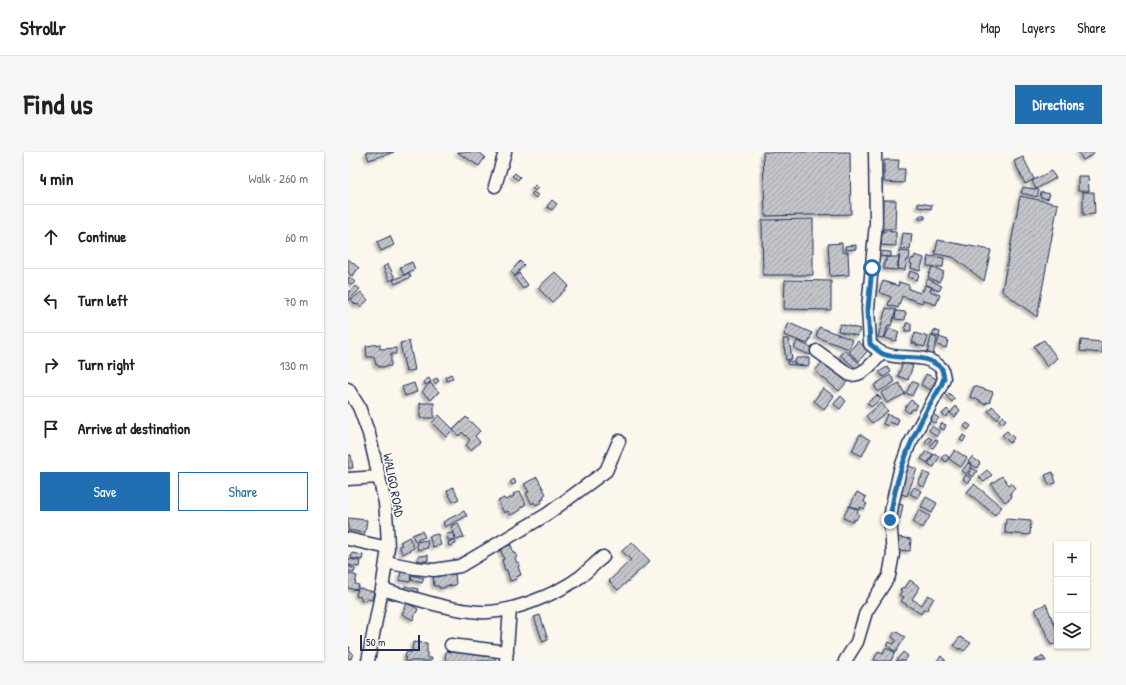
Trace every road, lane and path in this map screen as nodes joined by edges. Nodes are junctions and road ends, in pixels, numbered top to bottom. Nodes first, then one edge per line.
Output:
1 (505, 152) edge
2 (875, 152) edge
3 (495, 186) dead end
4 (817, 351) dead end
5 (882, 353) junction
6 (348, 389) edge
7 (619, 441) dead end
8 (379, 477) junction
9 (348, 479) edge
10 (348, 539) edge
11 (388, 548) junction
12 (603, 557) dead end
13 (386, 562) junction
14 (382, 589) junction
15 (510, 609) junction
16 (451, 646) dead end
17 (507, 657) edge
18 (368, 661) edge
19 (845, 661) edge

1 - 3 street
2 - 5 street
4 - 5 street
5 - 19 street
6 - 8 street, WALIGO ROAD
7 - 13 street
8 - 9 street
8 - 11 street, WALIGO ROAD
10 - 11 street
11 - 13 street, WALIGO ROAD
12 - 15 street
13 - 14 street, WALIGO ROAD
14 - 15 street
14 - 18 street, WALIGO ROAD
15 - 17 street
16 - 17 street

